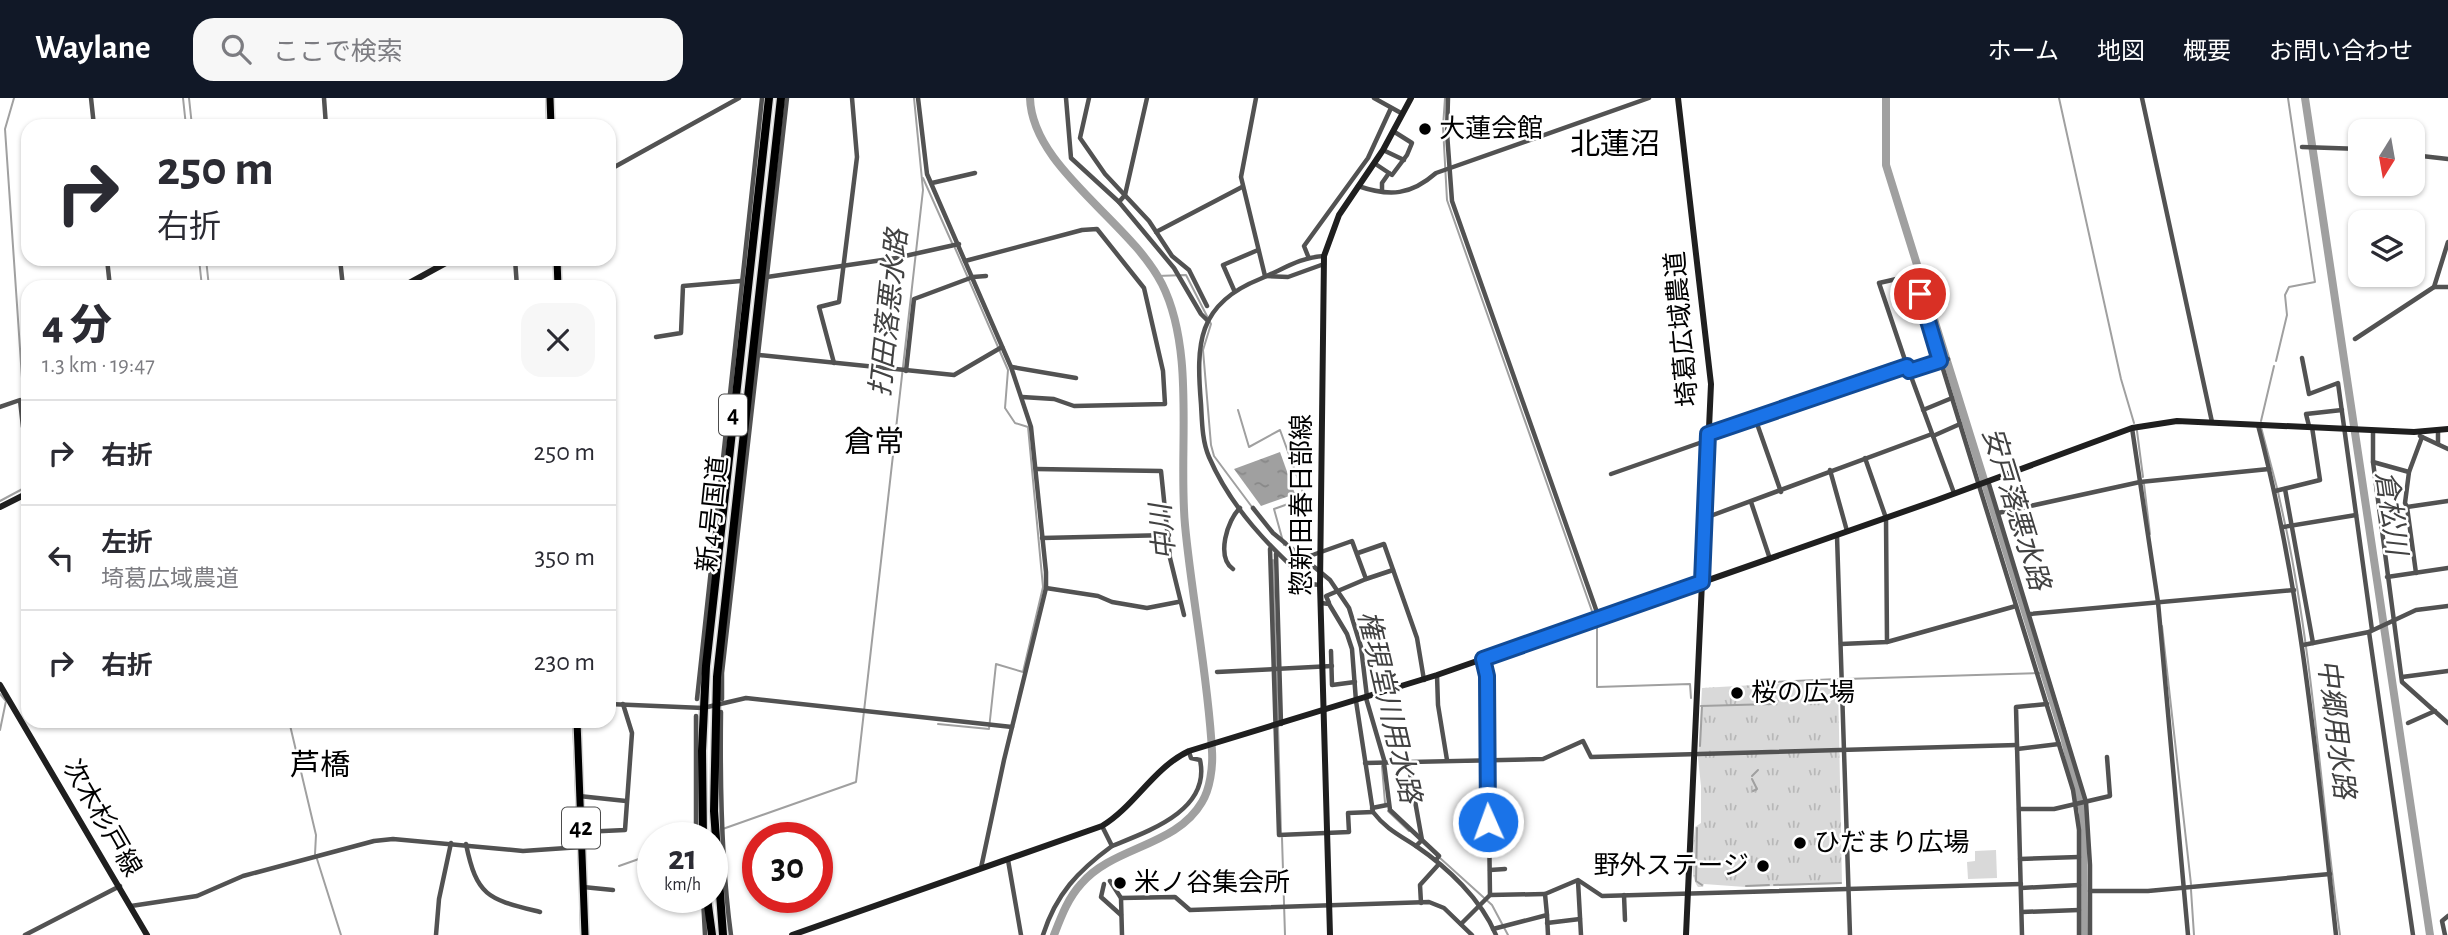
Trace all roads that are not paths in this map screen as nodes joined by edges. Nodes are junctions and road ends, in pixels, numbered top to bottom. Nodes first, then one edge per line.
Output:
1 (91, 98) edge
2 (324, 98) edge
3 (550, 98) edge
4 (739, 98) edge
5 (762, 98) edge
6 (769, 98) edge
7 (781, 98) edge
8 (788, 98) edge
9 (852, 98) edge
10 (918, 98) edge
11 (1066, 98) edge
12 (1089, 98) edge
13 (1147, 98) edge
14 (1256, 98) edge
15 (1374, 98) edge
16 (1411, 98) edge
17 (1448, 98) edge
18 (1649, 98) edge
19 (1678, 98) edge
20 (2142, 98) edge
21 (1391, 108) junction
22 (1401, 113) junction
23 (92, 119) edge
24 (326, 119) edge
25 (551, 119) edge
26 (764, 122) junction
27 (1393, 131) junction
28 (2302, 147) dead end
29 (2348, 148) edge
30 (1383, 150) junction
31 (2426, 156) edge
32 (2448, 159) edge
33 (1404, 160) junction
34 (1374, 163) junction
35 (616, 166) edge
36 (1450, 169) junction
37 (975, 173) dead end
38 (1389, 173) junction
39 (932, 183) junction
40 (1359, 186) junction
41 (1242, 187) junction
42 (1382, 191) junction
43 (1125, 195) junction
44 (1119, 202) junction
45 (1156, 232) junction
46 (959, 244) junction
47 (2448, 244) edge
48 (1258, 250) junction
49 (1308, 257) junction
50 (1324, 260) junction
51 (965, 261) junction
52 (844, 264) junction
53 (440, 266) edge
54 (986, 276) dead end
55 (1265, 276) junction
56 (973, 277) junction
57 (764, 278) junction
58 (415, 280) edge
59 (741, 281) junction
60 (2434, 287) junction
61 (2448, 287) edge
62 (1234, 290) junction
63 (1207, 306) dead end
64 (1207, 320) junction
65 (656, 337) dead end
66 (2355, 339) dead end
67 (1002, 347) junction
68 (759, 355) junction
69 (2302, 358) dead end
70 (1948, 359) dead end
71 (1940, 361) junction
72 (834, 363) junction
73 (1011, 367) junction
74 (1908, 369) junction
75 (906, 371) junction
76 (1076, 377) dead end
77 (1022, 397) junction
78 (1952, 398) junction
79 (0, 407) edge
80 (21, 409) edge
81 (1923, 410) junction
82 (2342, 410) junction
83 (1755, 418) junction
84 (2212, 422) junction
85 (1960, 424) junction
86 (2257, 424) junction
87 (2310, 426) junction
88 (2132, 428) junction
89 (2344, 428) junction
90 (2448, 429) edge
91 (2372, 430) junction
92 (2438, 430) junction
93 (2414, 432) junction
94 (1932, 435) junction
95 (1708, 437) junction
96 (2421, 437) junction
97 (2438, 444) junction
98 (2448, 449) edge
99 (1866, 458) junction
100 (2373, 462) junction
101 (1036, 469) junction
102 (2269, 469) junction
103 (1830, 470) junction
104 (2409, 472) junction
105 (1611, 474) dead end
106 (2140, 482) junction
107 (1983, 483) junction
108 (2285, 489) junction
109 (2275, 491) junction
110 (1780, 492) junction
111 (1955, 494) junction
112 (21, 496) edge
113 (2448, 501) edge
114 (1751, 502) junction
115 (0, 507) edge
116 (2407, 507) junction
117 (1240, 508) junction
118 (1253, 508) dead end
119 (1998, 513) junction
120 (2356, 515) junction
121 (1705, 517) junction
122 (1886, 518) junction
123 (2293, 526) junction
124 (2283, 527) junction
125 (1847, 532) junction
126 (1169, 535) junction
127 (1837, 536) junction
128 (1042, 538) junction
129 (1270, 549) junction
130 (1321, 552) junction
131 (1358, 553) junction
132 (1276, 554) junction
133 (1304, 558) junction
134 (1770, 559) junction
135 (2448, 568) edge
136 (1233, 569) dead end
137 (1393, 570) junction
138 (2416, 573) junction
139 (1321, 576) junction
140 (2387, 577) junction
141 (1366, 579) junction
142 (1702, 582) junction
143 (1046, 588) junction
144 (2294, 590) junction
145 (1336, 591) junction
146 (1178, 602) dead end
147 (2158, 602) junction
148 (1321, 603) junction
149 (1329, 604) junction
150 (2016, 606) junction
151 (2448, 606) edge
152 (2030, 614) junction
153 (1184, 615) dead end
154 (1599, 618) junction
155 (2394, 620) junction
156 (2371, 631) junction
157 (1887, 642) junction
158 (2313, 643) junction
159 (1841, 644) junction
160 (2302, 645) junction
161 (1331, 651) dead end
162 (1483, 659) junction
163 (703, 666) junction
164 (1322, 666) junction
165 (1332, 666) junction
166 (720, 667) junction
167 (1276, 667) junction
168 (2448, 671) edge
169 (1217, 672) dead end
170 (1437, 676) junction
171 (2402, 677) junction
172 (1424, 680) junction
173 (1355, 682) junction
174 (0, 685) edge
175 (697, 699) dead end
176 (722, 699) dead end
177 (1364, 699) junction
178 (616, 704) edge
179 (623, 704) junction
180 (2047, 704) junction
181 (703, 708) junction
182 (718, 709) junction
183 (2435, 711) junction
184 (1323, 712) junction
185 (696, 716) dead end
186 (2446, 717) edge
187 (21, 720) edge
188 (2408, 723) dead end
189 (2448, 723) edge
190 (1278, 725) junction
191 (1012, 727) junction
192 (26, 728) edge
193 (577, 728) edge
194 (2059, 744) junction
195 (2017, 747) junction
196 (1190, 750) junction
197 (1844, 750) junction
198 (699, 751) junction
199 (1694, 753) junction
200 (2107, 757) dead end
201 (1486, 759) junction
202 (1447, 760) junction
203 (1408, 762) junction
204 (1365, 763) junction
205 (1384, 763) junction
206 (579, 796) junction
207 (626, 801) junction
208 (2085, 802) junction
209 (2076, 804) junction
210 (1387, 805) junction
211 (2019, 809) junction
212 (1373, 810) junction
213 (697, 822) edge
214 (702, 822) edge
215 (719, 822) edge
216 (1102, 826) junction
217 (582, 832) junction
218 (1326, 833) junction
219 (1422, 840) junction
220 (451, 843) junction
221 (466, 844) junction
222 (1112, 846) junction
223 (1416, 846) junction
224 (582, 847) junction
225 (2079, 857) junction
226 (2020, 859) junction
227 (1008, 860) junction
228 (1437, 862) junction
229 (981, 869) junction
230 (1505, 869) dead end
231 (1490, 870) junction
232 (2329, 874) junction
233 (1578, 880) junction
234 (1110, 881) dead end
235 (1104, 884) dead end
236 (2079, 885) junction
237 (120, 886) junction
238 (2021, 886) junction
239 (583, 887) junction
240 (2184, 887) junction
241 (1848, 888) junction
242 (613, 890) dead end
243 (1689, 891) junction
244 (2090, 891) junction
245 (1545, 894) junction
246 (1490, 895) junction
247 (1624, 895) junction
248 (1121, 898) junction
249 (1420, 903) junction
250 (1479, 905) junction
251 (131, 906) junction
252 (1329, 906) junction
253 (2079, 910) junction
254 (540, 912) dead end
255 (2022, 912) junction
256 (705, 913) edge
257 (708, 913) edge
258 (722, 913) edge
259 (726, 913) edge
260 (1121, 915) junction
261 (1547, 915) junction
262 (2448, 916) edge
263 (1580, 919) junction
264 (1625, 920) dead end
265 (1547, 923) junction
266 (1461, 924) junction
267 (1495, 932) edge
268 (805, 933) edge
269 (25, 935) edge
270 (147, 935) edge
271 (436, 935) edge
272 (585, 935) edge
273 (705, 935) edge
274 (712, 935) edge
275 (723, 935) edge
276 (730, 935) edge
277 (792, 935) edge
278 (1021, 935) edge
279 (1043, 935) edge
280 (1122, 935) edge
281 (1330, 935) edge
282 (1472, 935) edge
283 (1548, 935) edge
284 (1581, 935) edge
285 (1686, 935) edge
286 (1850, 935) edge
287 (2022, 935) edge
288 (2079, 935) edge
289 (2090, 935) edge
290 (2188, 935) edge
291 (2336, 935) edge
292 (2413, 935) edge
293 (2445, 935) edge

1 - 23 street
2 - 24 street
3 - 25 main road
4 - 35 street
5 - 26 street
6 - 26 highway, 新4号国道 / 4
7 - 57 highway, 新4号国道 / 4
8 - 57 street
9 - 52 street
10 - 39 street
11 - 44 street
12 - 43 street
13 - 43 street
14 - 41 street
15 - 21 street
16 - 22 street, 惣新田春日部線
17 - 36 street
18 - 36 street
19 - 95 street, 埼葛広域農道
20 - 84 street
21 - 22 street
21 - 49 street
22 - 27 street, 惣新田春日部線
26 - 59 street
26 - 163 highway, 新4号国道 / 4
27 - 30 street, 惣新田春日部線
27 - 33 street
28 - 29 street
30 - 33 street
30 - 34 street, 惣新田春日部線
31 - 32 street
33 - 38 street
34 - 38 street
34 - 40 street, 惣新田春日部線
36 - 42 street
36 - 154 street
37 - 39 street
38 - 42 street
39 - 46 street
40 - 42 street
40 - 50 street, 惣新田春日部線
41 - 45 street
41 - 48 street
43 - 44 street
43 - 45 street
44 - 64 street
45 - 63 street
46 - 51 street
46 - 52 street
47 - 60 street
48 - 55 street
48 - 62 street
49 - 50 street
49 - 55 street
50 - 55 street
50 - 130 street, 惣新田春日部線
51 - 56 street
51 - 77 street
52 - 57 street
52 - 72 street
53 - 58 street
54 - 56 street
55 - 62 street
56 - 67 street
56 - 75 street
57 - 68 street
57 - 166 highway, 新4号国道 / 4
59 - 65 street
59 - 163 street
60 - 61 street
60 - 66 street
62 - 64 street
64 - 117 street
67 - 73 street
67 - 75 street
68 - 72 street
68 - 166 street
69 - 82 street
70 - 71 street
71 - 74 street
71 - 74 street
71 - 78 street
72 - 75 street
73 - 76 street
73 - 77 street
74 - 81 street
74 - 83 street
77 - 101 street
78 - 81 street
78 - 85 street
79 - 80 street
81 - 94 street
82 - 87 street
82 - 89 street
83 - 95 street
83 - 110 street
84 - 86 street
84 - 88 street
85 - 94 street
85 - 107 street
86 - 87 street
86 - 102 street
87 - 89 street
87 - 108 street
88 - 106 street
88 - 107 street
89 - 91 street
89 - 120 street
90 - 92 street
91 - 93 street
91 - 100 street
92 - 93 street
92 - 97 street
93 - 96 street
94 - 99 street
94 - 111 street
95 - 105 street
95 - 121 street, 埼葛広域農道
96 - 97 street
96 - 104 street
97 - 98 street
99 - 103 street
99 - 122 street
100 - 104 street
100 - 140 street
101 - 126 street
101 - 128 street
102 - 106 street
102 - 109 street
103 - 110 street
103 - 125 street
104 - 116 street
106 - 119 street
106 - 147 street
107 - 111 street
107 - 119 street
107 - 150 street
108 - 109 street
108 - 123 street
109 - 124 street
110 - 114 street
111 - 122 street
112 - 115 street
113 - 116 street
114 - 121 street
114 - 134 street
116 - 138 street
117 - 129 street
117 - 136 street
118 - 133 street
119 - 152 street
120 - 123 street
120 - 156 street
121 - 142 street, 埼葛広域農道
122 - 125 street
122 - 157 street
123 - 124 street
123 - 158 street
124 - 144 street
125 - 127 street
126 - 128 street
126 - 153 street
127 - 134 street
127 - 159 street
128 - 143 street
129 - 132 street
129 - 167 street
130 - 131 street
130 - 133 street
130 - 139 street, 惣新田春日部線
131 - 137 street
131 - 141 street
132 - 139 street
132 - 167 street
133 - 139 street
134 - 142 street
135 - 138 street
137 - 141 street
137 - 172 street
138 - 140 street
139 - 145 street
139 - 148 street, 惣新田春日部線
140 - 155 street
141 - 145 street
142 - 154 street
142 - 199 street, 埼葛広域農道
143 - 146 street
143 - 191 street
144 - 147 street
144 - 160 street
145 - 149 street
145 - 177 street
147 - 152 street
147 - 240 street
148 - 149 street
148 - 164 street, 惣新田春日部線
149 - 173 street
150 - 157 street
150 - 180 street
151 - 155 street
152 - 208 street
154 - 162 street
155 - 156 street
155 - 171 street
156 - 158 street
156 - 292 street
157 - 159 street
158 - 160 street
159 - 197 street
160 - 232 street
161 - 165 street
162 - 170 street
162 - 201 street
163 - 175 street
163 - 181 highway, 新4号国道 / 4
164 - 165 street
164 - 167 street
164 - 184 street, 惣新田春日部線
165 - 173 street
166 - 176 street
166 - 182 highway, 新4号国道 / 4
167 - 169 street
167 - 190 street
168 - 171 street
170 - 172 street
170 - 202 street
171 - 183 street
172 - 177 street
173 - 177 street
174 - 187 street, 次木杉戸線
177 - 184 street
177 - 204 street
177 - 205 street
178 - 179 street
179 - 181 street
179 - 207 street
180 - 194 street
180 - 195 street
181 - 182 street
181 - 198 highway, 新4号国道 / 4
182 - 191 street
182 - 215 highway, 新4号国道 / 4
183 - 186 street
183 - 188 street
184 - 190 street
184 - 218 street, 惣新田春日部線
185 - 198 street
186 - 189 street
190 - 196 street
190 - 218 street
191 - 229 street
192 - 237 street, 次木杉戸線
193 - 206 main road, 42
194 - 195 street
194 - 209 street
195 - 197 street
195 - 211 street
196 - 216 street
196 - 222 street
197 - 199 street
197 - 241 street
198 - 213 street
198 - 214 highway, 新4号国道 / 4
199 - 201 street
199 - 243 street, 埼葛広域農道
200 - 208 street
201 - 202 street
201 - 231 street
202 - 203 street
203 - 205 street
203 - 219 street
204 - 205 street
204 - 212 street
205 - 210 street
206 - 207 street
206 - 217 main road, 42
207 - 217 street
208 - 209 street
208 - 244 street
209 - 211 street
209 - 225 street
210 - 212 street
210 - 219 street
211 - 226 street
212 - 218 street
212 - 223 street
216 - 222 street
216 - 227 street
217 - 224 main road, 42
218 - 252 street, 惣新田春日部線
219 - 223 street
219 - 228 street
220 - 221 street
220 - 251 street
220 - 271 street
221 - 224 street
221 - 254 street
222 - 279 street
223 - 228 street
224 - 239 main road, 42
225 - 226 street
225 - 236 street
226 - 238 street
227 - 229 street
227 - 278 street
228 - 249 street
228 - 250 street
229 - 268 street
230 - 231 street
231 - 246 street
232 - 240 street
232 - 291 street
233 - 245 street
233 - 247 street
233 - 263 street
234 - 248 street
235 - 260 street
236 - 238 street
236 - 253 street
237 - 251 street, 次木杉戸線
237 - 269 street
238 - 241 street
238 - 255 street
239 - 242 street
239 - 272 main road, 42
240 - 244 street
240 - 290 street
241 - 243 street
241 - 286 street
243 - 247 street
243 - 285 street, 埼葛広域農道
244 - 289 street
245 - 246 street
245 - 261 street
246 - 250 street
247 - 264 street
248 - 252 street
248 - 260 street
249 - 252 street
249 - 266 street
250 - 266 street
250 - 267 street
251 - 270 street, 次木杉戸線
252 - 281 street, 惣新田春日部線
253 - 255 street
253 - 288 street
255 - 287 street
256 - 273 street
257 - 274 highway
258 - 275 highway, 新4号国道 / 4
259 - 276 street
260 - 280 street
261 - 265 street
261 - 267 street
262 - 293 street
263 - 265 street
263 - 284 street
265 - 283 street
266 - 282 street
268 - 277 street

